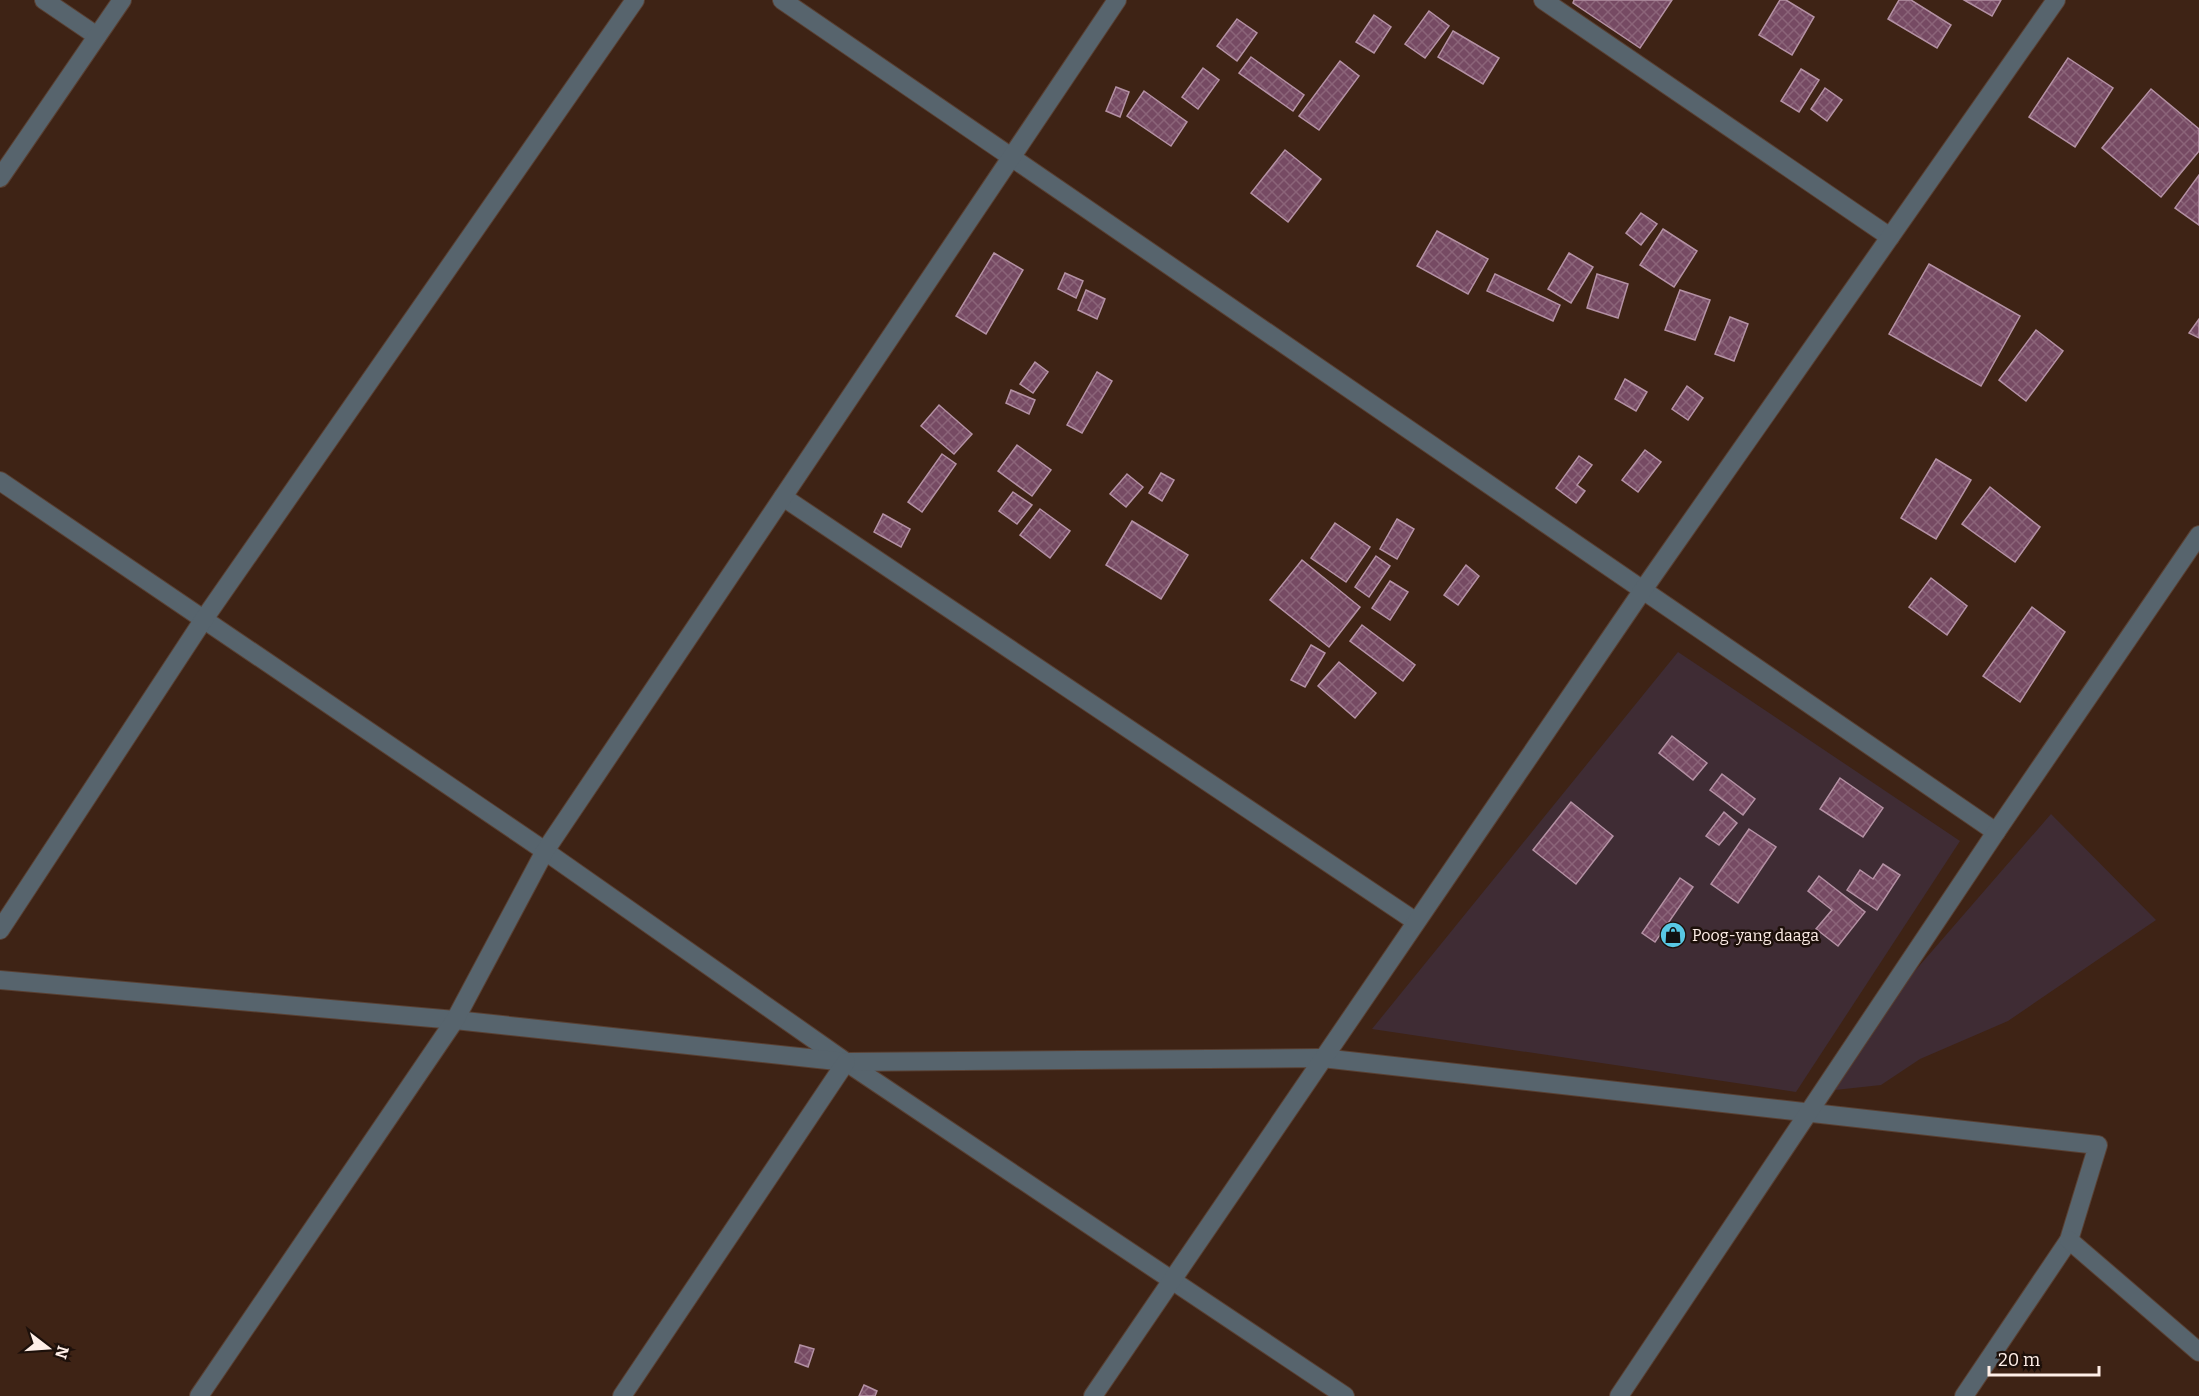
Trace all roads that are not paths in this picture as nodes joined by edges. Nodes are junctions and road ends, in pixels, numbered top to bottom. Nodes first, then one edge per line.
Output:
1 (44, 0) edge
2 (122, 0) edge
3 (635, 0) edge
4 (782, 0) edge
5 (1117, 0) edge
6 (1543, 0) edge
7 (2056, 0) edge
8 (97, 36) junction
9 (1010, 158) junction
10 (0, 178) edge
11 (1890, 237) junction
12 (0, 480) edge
13 (783, 497) junction
14 (2199, 535) edge
15 (1645, 587) junction
16 (204, 619) junction
17 (1996, 832) junction
18 (545, 851) junction
19 (1415, 921) junction
20 (0, 930) edge
21 (0, 980) edge
22 (455, 1020) junction
23 (1322, 1058) junction
24 (846, 1062) junction
25 (1811, 1113) junction
26 (2068, 1240) junction
27 (1171, 1280) junction
28 (2199, 1352) edge
29 (199, 1396) edge
30 (622, 1396) edge
31 (1093, 1396) edge
32 (1345, 1396) edge
33 (1619, 1396) edge
34 (1964, 1396) edge

1 - 8 street
2 - 8 street
3 - 16 street
4 - 9 street
5 - 9 street
6 - 11 street
7 - 11 street
8 - 10 street
9 - 13 street
9 - 15 street
11 - 15 street
12 - 16 street
13 - 18 street
13 - 19 street
14 - 17 street
15 - 17 street
15 - 19 street
16 - 18 street
16 - 20 street
17 - 25 street
18 - 22 street
18 - 24 street
19 - 23 street
21 - 22 street
22 - 24 street
22 - 29 street
23 - 24 street
23 - 25 street
23 - 27 street
24 - 27 street
24 - 30 street
25 - 26 street
25 - 33 street
26 - 28 street
26 - 34 street
27 - 31 street
27 - 32 street

